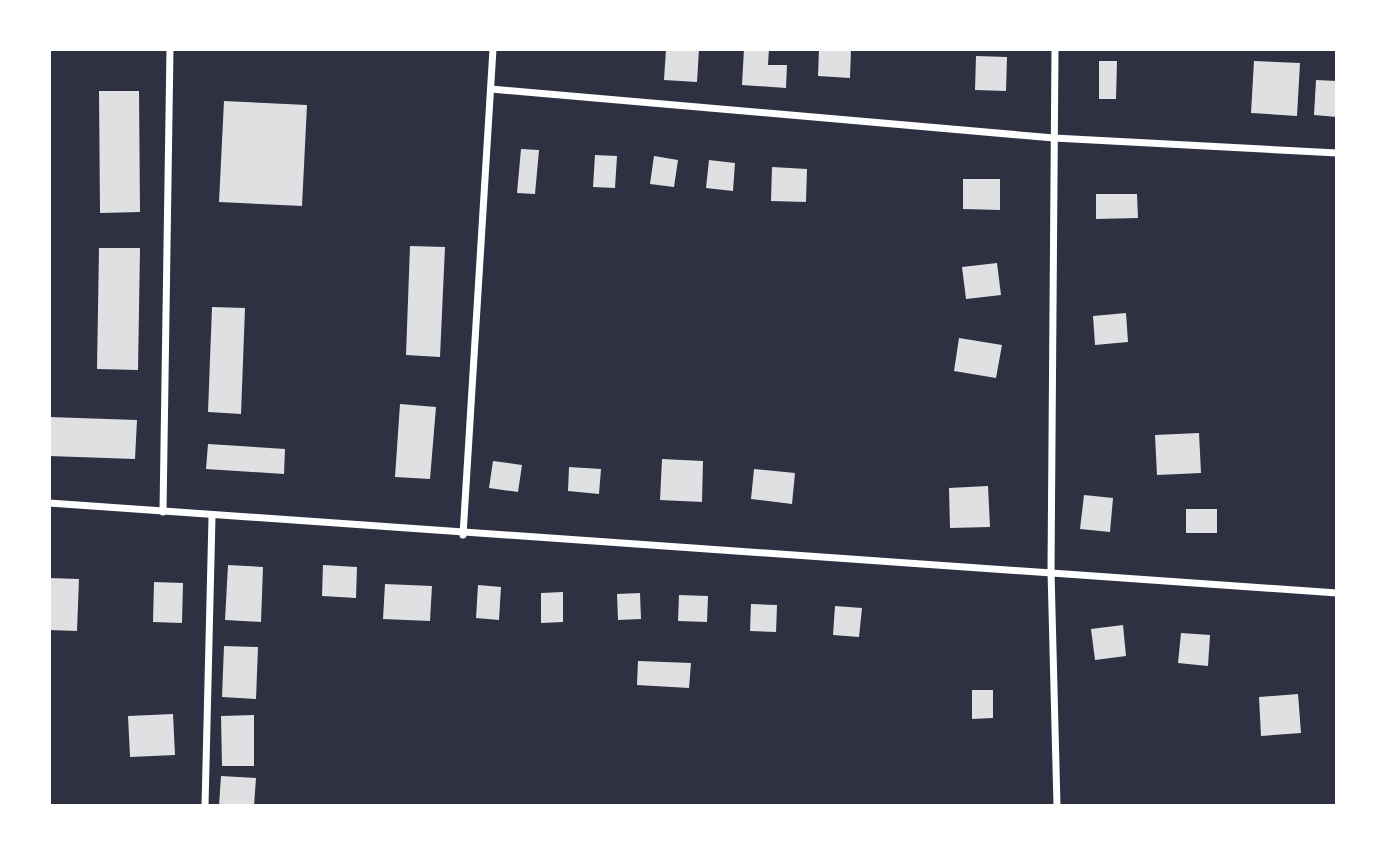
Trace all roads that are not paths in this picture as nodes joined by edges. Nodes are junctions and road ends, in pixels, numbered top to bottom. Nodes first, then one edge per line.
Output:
1 (170, 49) edge
2 (493, 49) edge
3 (1055, 49) edge
4 (491, 89) junction
5 (1054, 138) junction
6 (1337, 153) edge
7 (49, 503) edge
8 (163, 512) junction
9 (212, 517) junction
10 (463, 535) junction
11 (1051, 571) junction
12 (1337, 593) edge
13 (205, 806) edge
14 (1057, 806) edge

1 - 8 street
2 - 4 street
3 - 5 street
4 - 5 street
4 - 10 street
5 - 6 street
5 - 11 street
7 - 8 street
8 - 9 street
9 - 10 street
9 - 13 street
10 - 11 street
11 - 12 street
11 - 14 street

